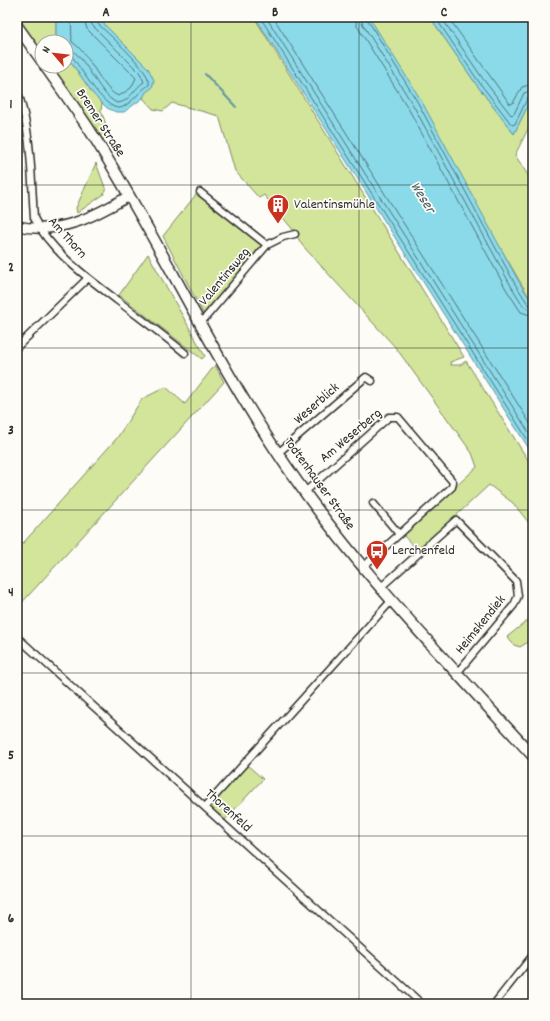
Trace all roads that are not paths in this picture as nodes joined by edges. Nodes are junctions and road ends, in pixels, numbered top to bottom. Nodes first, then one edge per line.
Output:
1 (17, 26) edge
2 (34, 50) edge
3 (51, 74) edge
4 (17, 90) edge
5 (200, 192) dead end
6 (129, 196) junction
7 (17, 226) edge
8 (40, 228) junction
9 (295, 234) dead end
10 (267, 245) junction
11 (88, 278) junction
12 (200, 324) junction
13 (17, 347) edge
14 (185, 353) dead end
15 (372, 381) dead end
16 (278, 453) junction
17 (305, 492) junction
18 (373, 503) dead end
19 (399, 534) junction
20 (364, 566) junction
21 (381, 587) junction
22 (392, 600) junction
23 (17, 637) edge
24 (457, 673) junction
25 (533, 756) edge
26 (205, 807) junction
27 (533, 956) edge
28 (422, 1004) edge
29 (494, 1004) edge

1 - 2 main road
3 - 6 main road, Bremer Straße
4 - 8 street, Am Thorn
5 - 10 street, Valentinsweg
6 - 8 street
6 - 12 main road, Todtenhauser Straße
7 - 8 street
8 - 11 street, Am Thorn
9 - 10 street, Valentinsweg
10 - 12 street, Valentinsweg
11 - 13 street
11 - 14 street, Am Thorn
12 - 16 main road, Todtenhauser Straße
15 - 16 street, Weserblick
16 - 17 main road, Todtenhauser Straße
17 - 19 street, Am Weserberg
17 - 20 main road, Todtenhauser Straße
18 - 19 street
19 - 20 street
20 - 21 main road, Todtenhauser Straße
21 - 22 main road, Todtenhauser Straße
21 - 24 street, Heimskendiek
22 - 24 main road, Todtenhauser Straße
22 - 26 street
23 - 26 street, Thorenfeld
24 - 25 main road, Todtenhauser Straße
26 - 28 street, Thorenfeld
27 - 29 street

